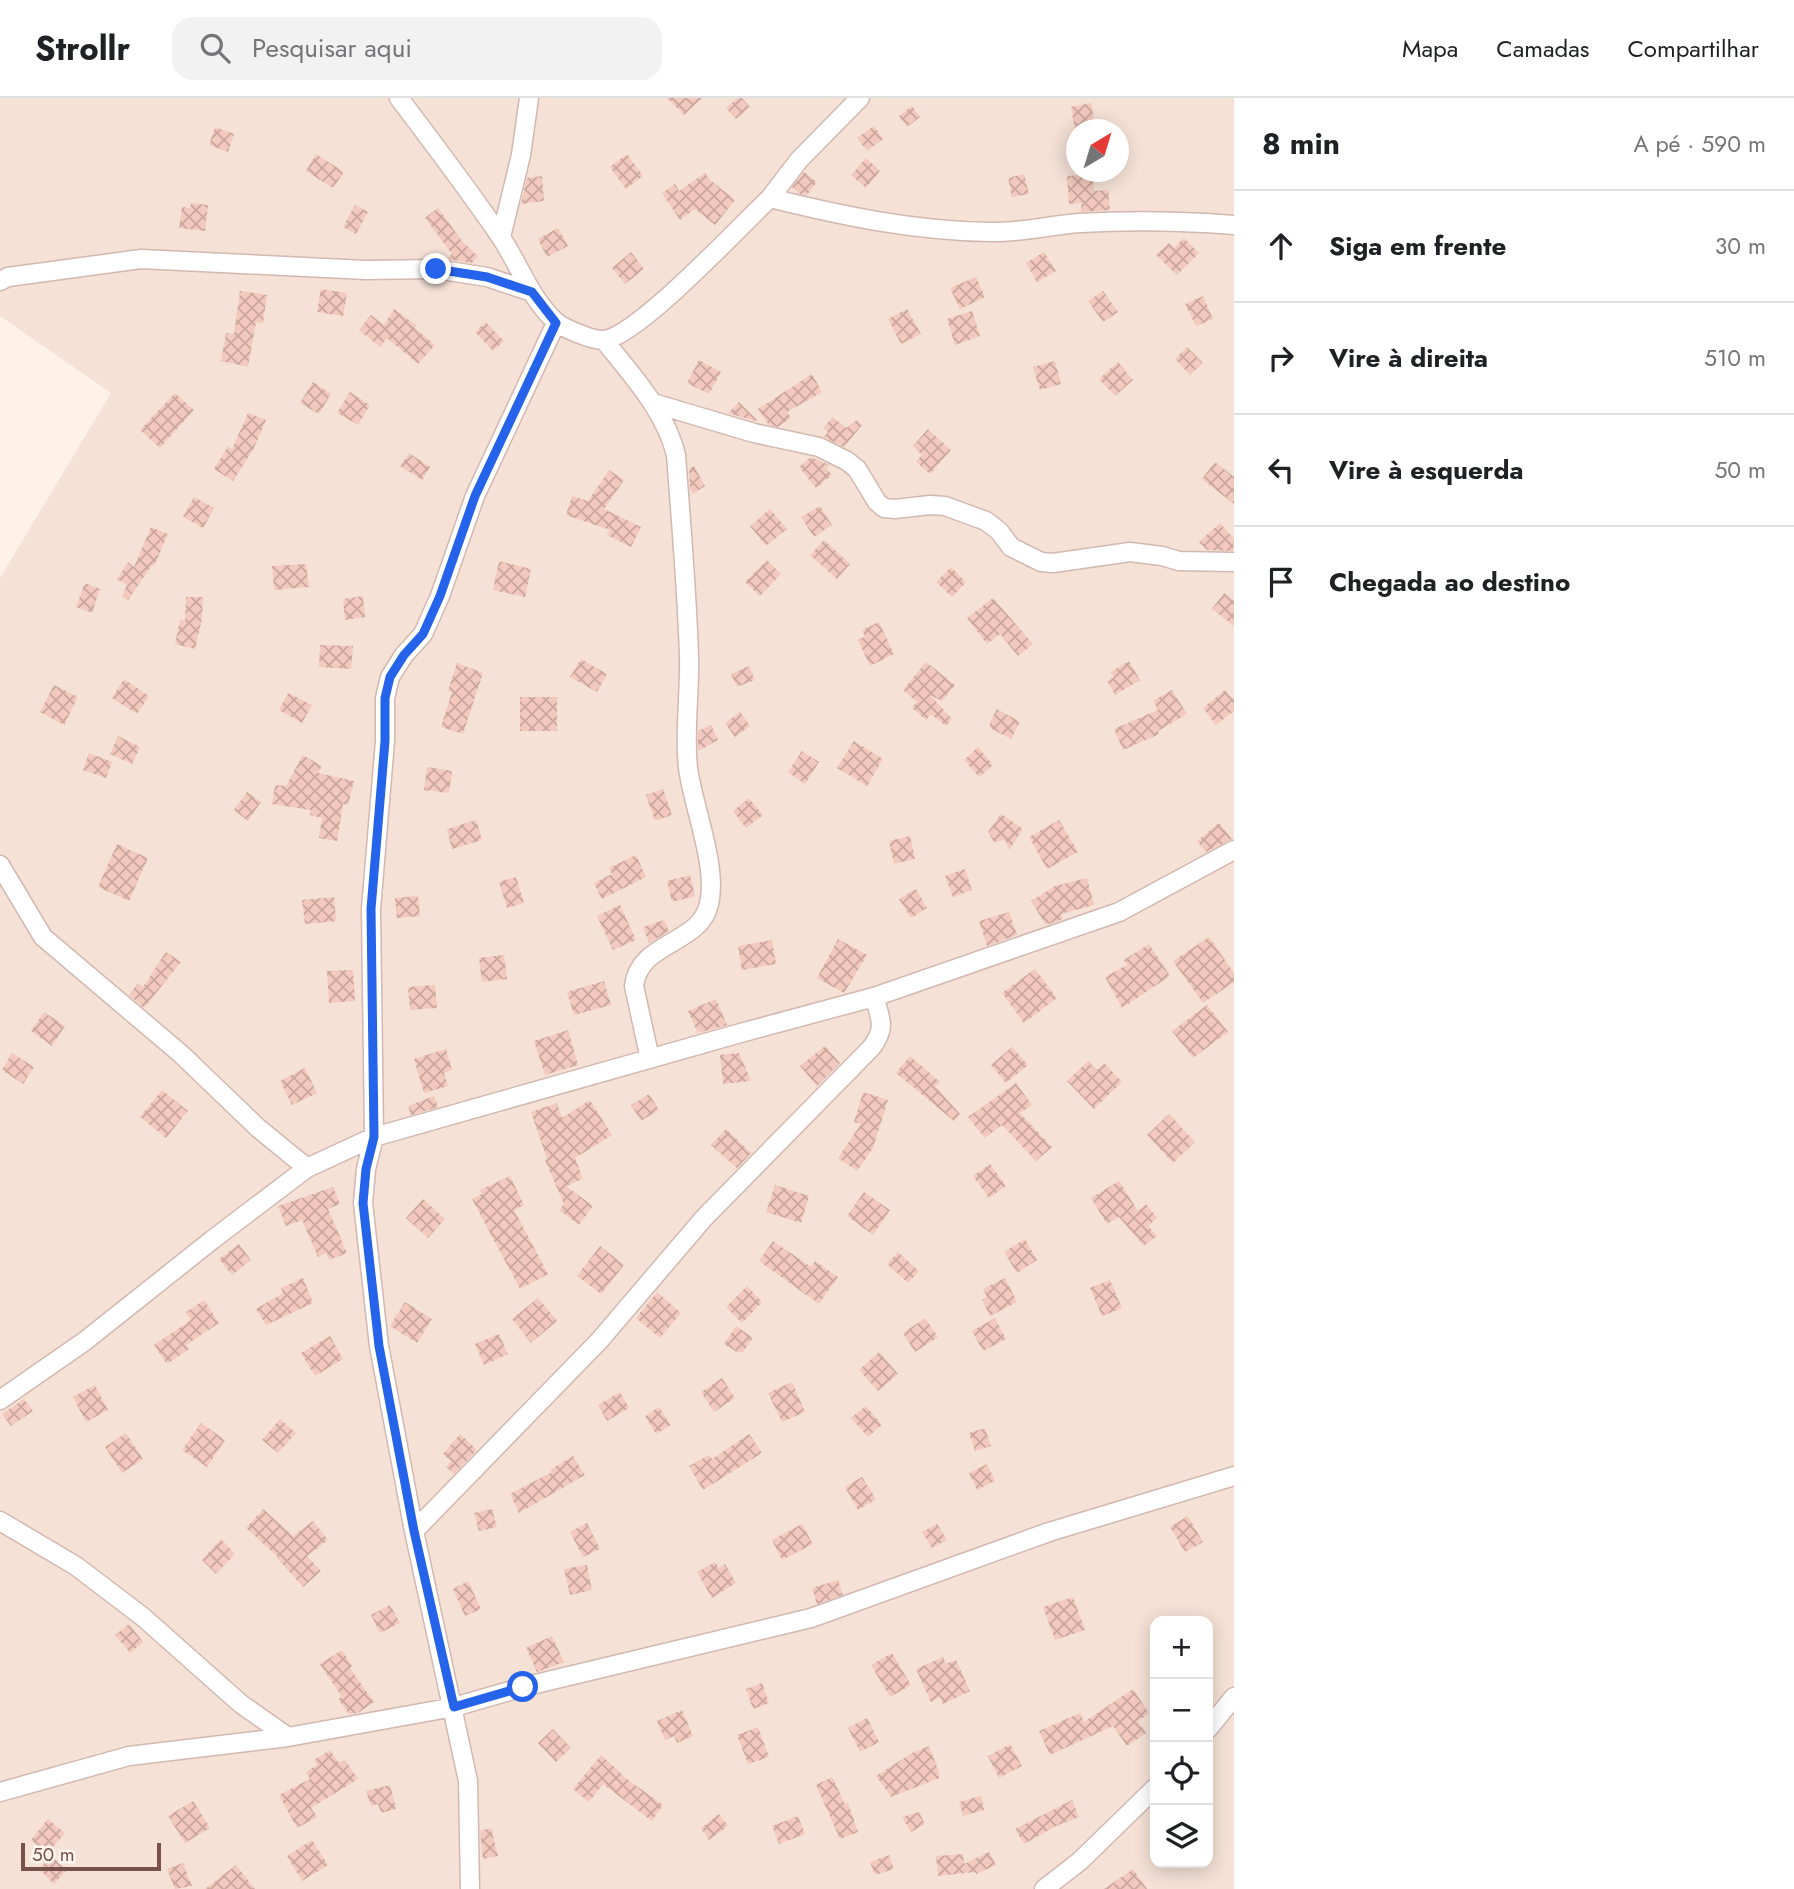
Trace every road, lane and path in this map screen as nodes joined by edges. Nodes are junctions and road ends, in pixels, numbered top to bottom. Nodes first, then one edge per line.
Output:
1 (399, 98) edge
2 (529, 98) edge
3 (860, 98) edge
4 (770, 198) junction
5 (1234, 225) edge
6 (501, 237) junction
7 (0, 281) edge
8 (532, 292) junction
9 (556, 323) junction
10 (604, 340) junction
11 (653, 403) junction
12 (1234, 562) edge
13 (1234, 850) edge
14 (0, 865) edge
15 (874, 998) junction
16 (650, 1059) junction
17 (374, 1137) junction
18 (307, 1168) junction
19 (0, 1400) edge
20 (1234, 1476) edge
21 (0, 1521) edge
22 (414, 1531) junction
23 (1234, 1697) edge
24 (454, 1707) junction
25 (1213, 1723) edge
26 (288, 1737) junction
27 (0, 1791) edge
28 (1150, 1793) edge
29 (470, 1889) edge
30 (1044, 1889) edge

1 - 6 street
2 - 6 street
3 - 4 street
4 - 5 street
4 - 10 street
6 - 8 street
7 - 8 street
8 - 9 street
9 - 10 street
9 - 17 street
10 - 11 street
11 - 12 street
11 - 16 street
13 - 15 street
14 - 18 street
15 - 16 street
15 - 22 street
16 - 17 street
17 - 18 street
17 - 22 street
18 - 19 street
20 - 24 street
21 - 26 street
22 - 24 street
23 - 25 street
24 - 26 street
24 - 29 street
26 - 27 street
28 - 30 street

